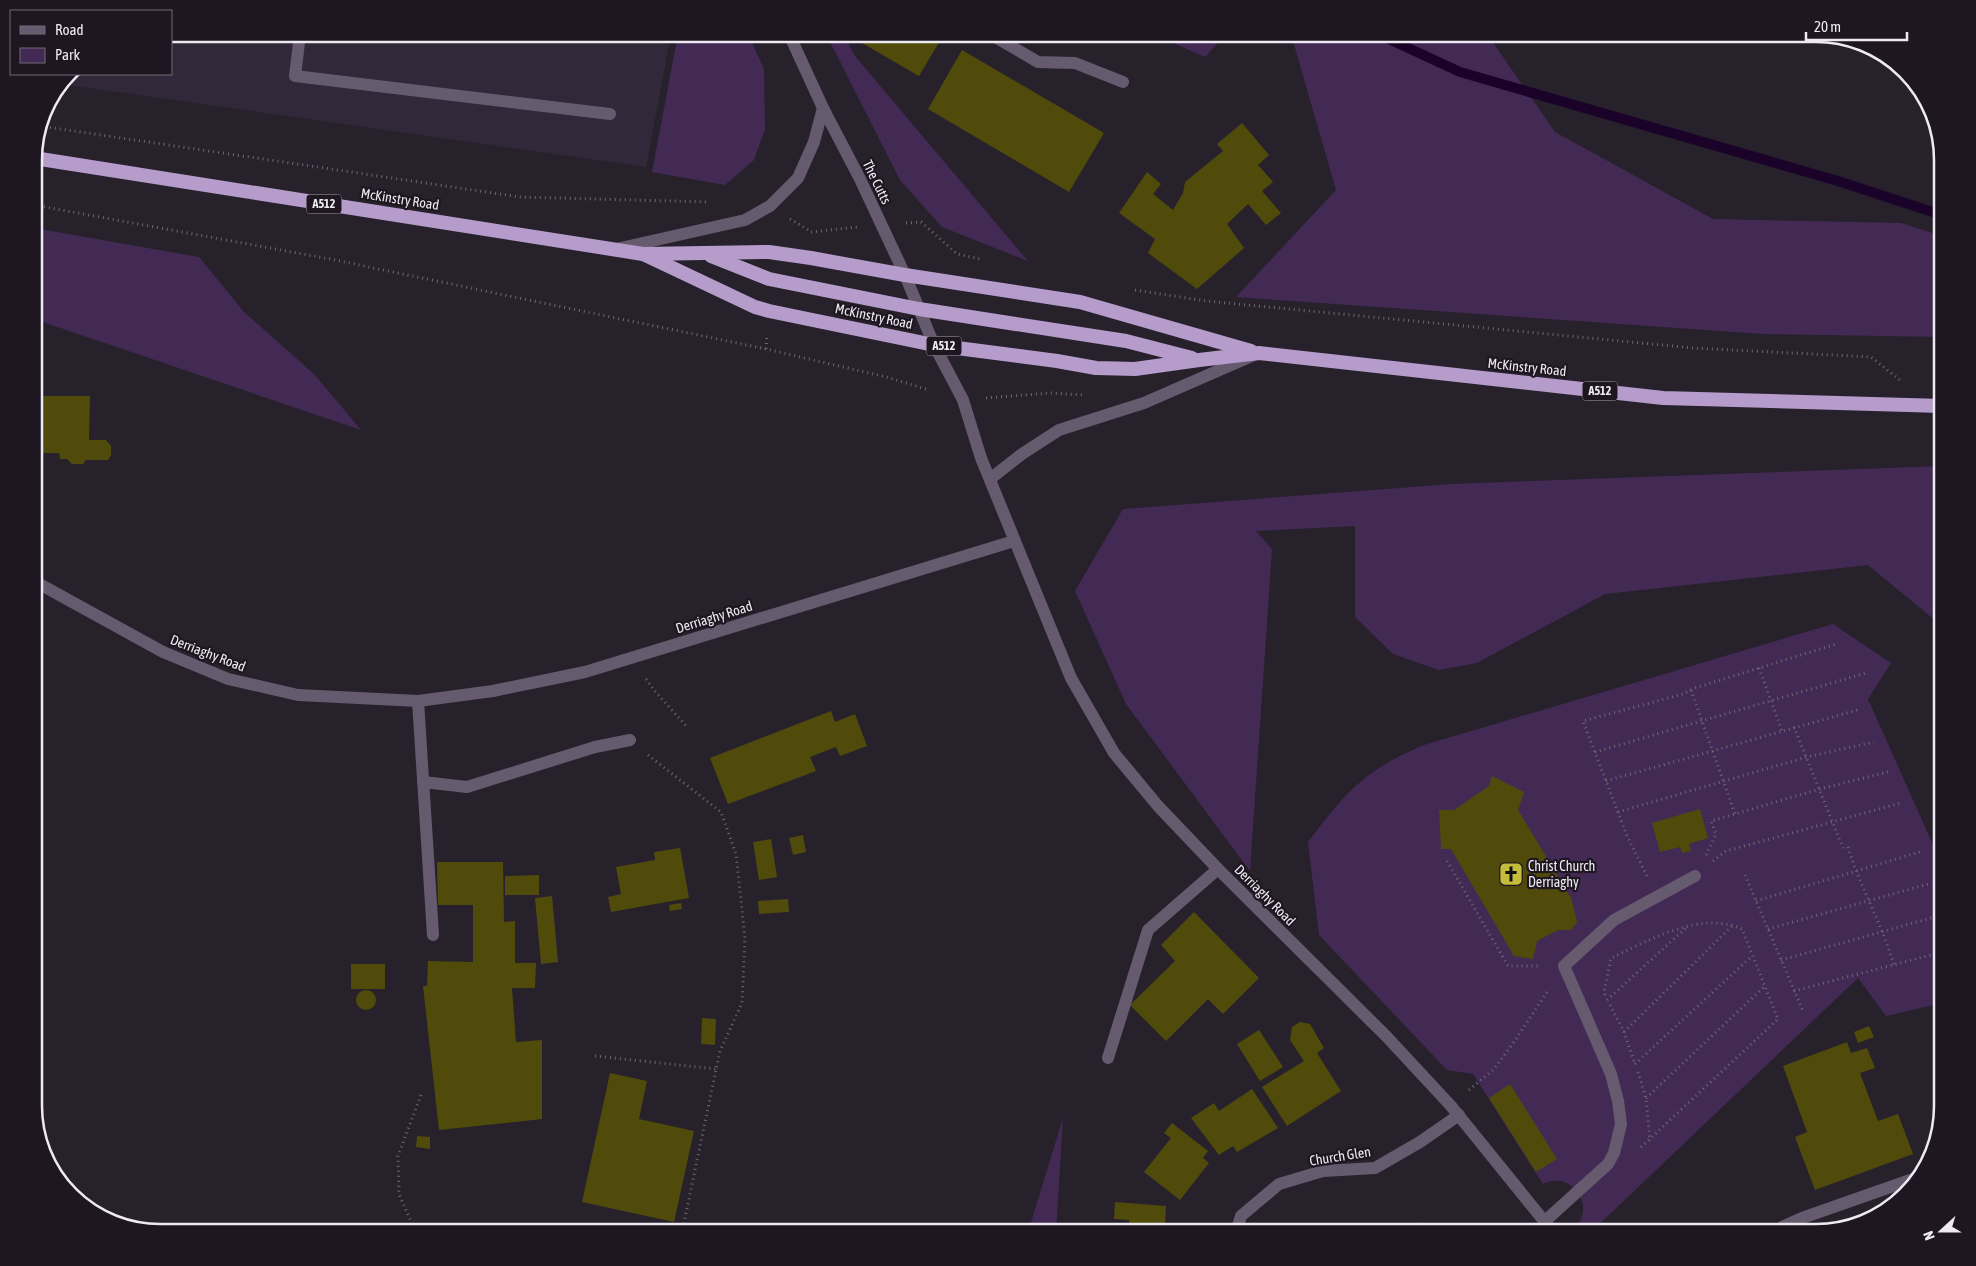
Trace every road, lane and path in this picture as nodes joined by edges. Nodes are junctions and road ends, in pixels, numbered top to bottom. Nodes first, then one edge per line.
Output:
1 (299, 43) edge
2 (793, 43) edge
3 (1006, 43) edge
4 (1123, 82) dead end
5 (823, 108) junction
6 (610, 114) dead end
7 (48, 127) edge
8 (43, 159) edge
9 (714, 202) dead end
10 (43, 207) edge
11 (921, 222) dead end
12 (614, 249) junction
13 (643, 254) junction
14 (705, 254) junction
15 (985, 260) dead end
16 (904, 275) junction
17 (1127, 289) dead end
18 (919, 309) junction
19 (934, 345) junction
20 (1259, 353) junction
21 (1199, 360) junction
22 (1903, 382) dead end
23 (1050, 393) dead end
24 (963, 400) junction
25 (1934, 406) edge
26 (990, 478) junction
27 (1014, 541) junction
28 (43, 586) edge
29 (1836, 644) dead end
30 (635, 657) junction
31 (1759, 668) junction
32 (1866, 673) dead end
33 (1691, 690) junction
34 (1771, 699) junction
35 (418, 701) junction
36 (1861, 709) dead end
37 (1701, 721) junction
38 (1794, 727) junction
39 (688, 728) dead end
40 (1782, 730) junction
41 (630, 740) joint
42 (1874, 742) dead end
43 (1595, 752) junction
44 (1713, 752) junction
45 (1807, 757) junction
46 (1888, 772) dead end
47 (1606, 781) junction
48 (1724, 781) junction
49 (423, 782) junction
50 (1820, 789) junction
51 (1901, 803) dead end
52 (1618, 812) junction
53 (1735, 814) junction
54 (1832, 820) junction
55 (1848, 846) dead end
56 (1843, 848) dead end
57 (1923, 851) dead end
58 (1446, 861) dead end
59 (1218, 870) junction
60 (1856, 870) junction
61 (1745, 875) dead end
62 (1695, 876) junction
63 (1932, 883) dead end
64 (1657, 897) junction
65 (1756, 901) junction
66 (1868, 901) junction
67 (1934, 917) edge
68 (1734, 925) junction
69 (1687, 927) junction
70 (1768, 929) junction
71 (1882, 932) junction
72 (433, 935) dead end
73 (1934, 954) edge
74 (1752, 956) junction
75 (1782, 960) junction
76 (1894, 965) junction
77 (1564, 966) junction
78 (1765, 986) junction
79 (1794, 991) junction
80 (1607, 1000) junction
81 (1803, 1011) dead end
82 (1533, 1014) dead end
83 (1624, 1032) junction
84 (595, 1056) dead end
85 (1108, 1058) dead end
86 (1635, 1064) junction
87 (716, 1069) junction
88 (1486, 1075) dead end
89 (421, 1095) dead end
90 (1646, 1098) junction
91 (1459, 1115) junction
92 (1650, 1141) junction
93 (1614, 1153) junction
94 (1905, 1182) edge
95 (1545, 1221) junction
96 (412, 1224) edge
97 (684, 1224) edge
98 (1239, 1224) edge
99 (1547, 1224) edge
100 (1787, 1224) edge

1 - 6 street
2 - 5 street, The Cutts
3 - 4 street
5 - 12 street
5 - 16 street, The Cutts
7 - 9 path
8 - 12 highway, McKinstry Road / A512
10 - 24 path
11 - 15 path
12 - 13 highway, McKinstry Road / A512
13 - 14 highway, McKinstry Road / A512
13 - 19 highway, McKinstry Road / A512
14 - 16 highway, McKinstry Road / A512
14 - 18 highway
16 - 18 street, The Cutts
16 - 20 highway, McKinstry Road / A512
17 - 22 path
18 - 19 street, The Cutts
18 - 21 highway
19 - 21 highway, McKinstry Road / A512
19 - 24 street, Derriaghy Road
20 - 21 highway, McKinstry Road / A512
20 - 25 highway, McKinstry Road / A512
20 - 26 street
23 - 24 path
24 - 26 street, Derriaghy Road
26 - 27 street, Derriaghy Road
27 - 30 street, Derriaghy Road
27 - 59 street, Derriaghy Road
28 - 35 street, Derriaghy Road
29 - 31 path
30 - 35 street, Derriaghy Road
30 - 39 path
31 - 33 path
31 - 34 path
32 - 34 path
33 - 37 path
33 - 43 path
34 - 37 path
34 - 40 path
35 - 49 street
36 - 38 path
37 - 43 path
37 - 44 path
38 - 40 path
38 - 45 path
40 - 44 path
41 - 49 street
41 - 87 path
42 - 45 path
43 - 47 path
44 - 47 path
44 - 48 path
45 - 48 path
45 - 50 path
46 - 50 path
47 - 52 path
48 - 52 path
48 - 53 path
49 - 72 street
50 - 53 path
50 - 54 path
51 - 54 path
52 - 64 path
53 - 62 path
54 - 56 path
54 - 62 path
55 - 60 path
57 - 60 path
58 - 77 path
59 - 85 street
59 - 91 street, Derriaghy Road
60 - 65 path
60 - 66 path
61 - 65 path
62 - 64 street
63 - 66 path
64 - 77 street
65 - 70 path
66 - 70 path
66 - 71 path
67 - 71 path
68 - 69 path
68 - 74 path
68 - 83 path
69 - 80 path
69 - 80 path
70 - 75 path
71 - 75 path
71 - 76 path
73 - 76 path
74 - 78 path
74 - 86 path
75 - 79 path
76 - 79 path
77 - 93 street
78 - 90 path
78 - 92 path
79 - 81 path
80 - 83 path
82 - 88 path
83 - 86 path
84 - 87 path
86 - 90 path
87 - 97 path
89 - 96 path
90 - 92 path
91 - 95 street, Derriaghy Road
91 - 98 street, Church Glen
92 - 93 path
93 - 95 street
94 - 100 street
95 - 99 street, Derriaghy Road

